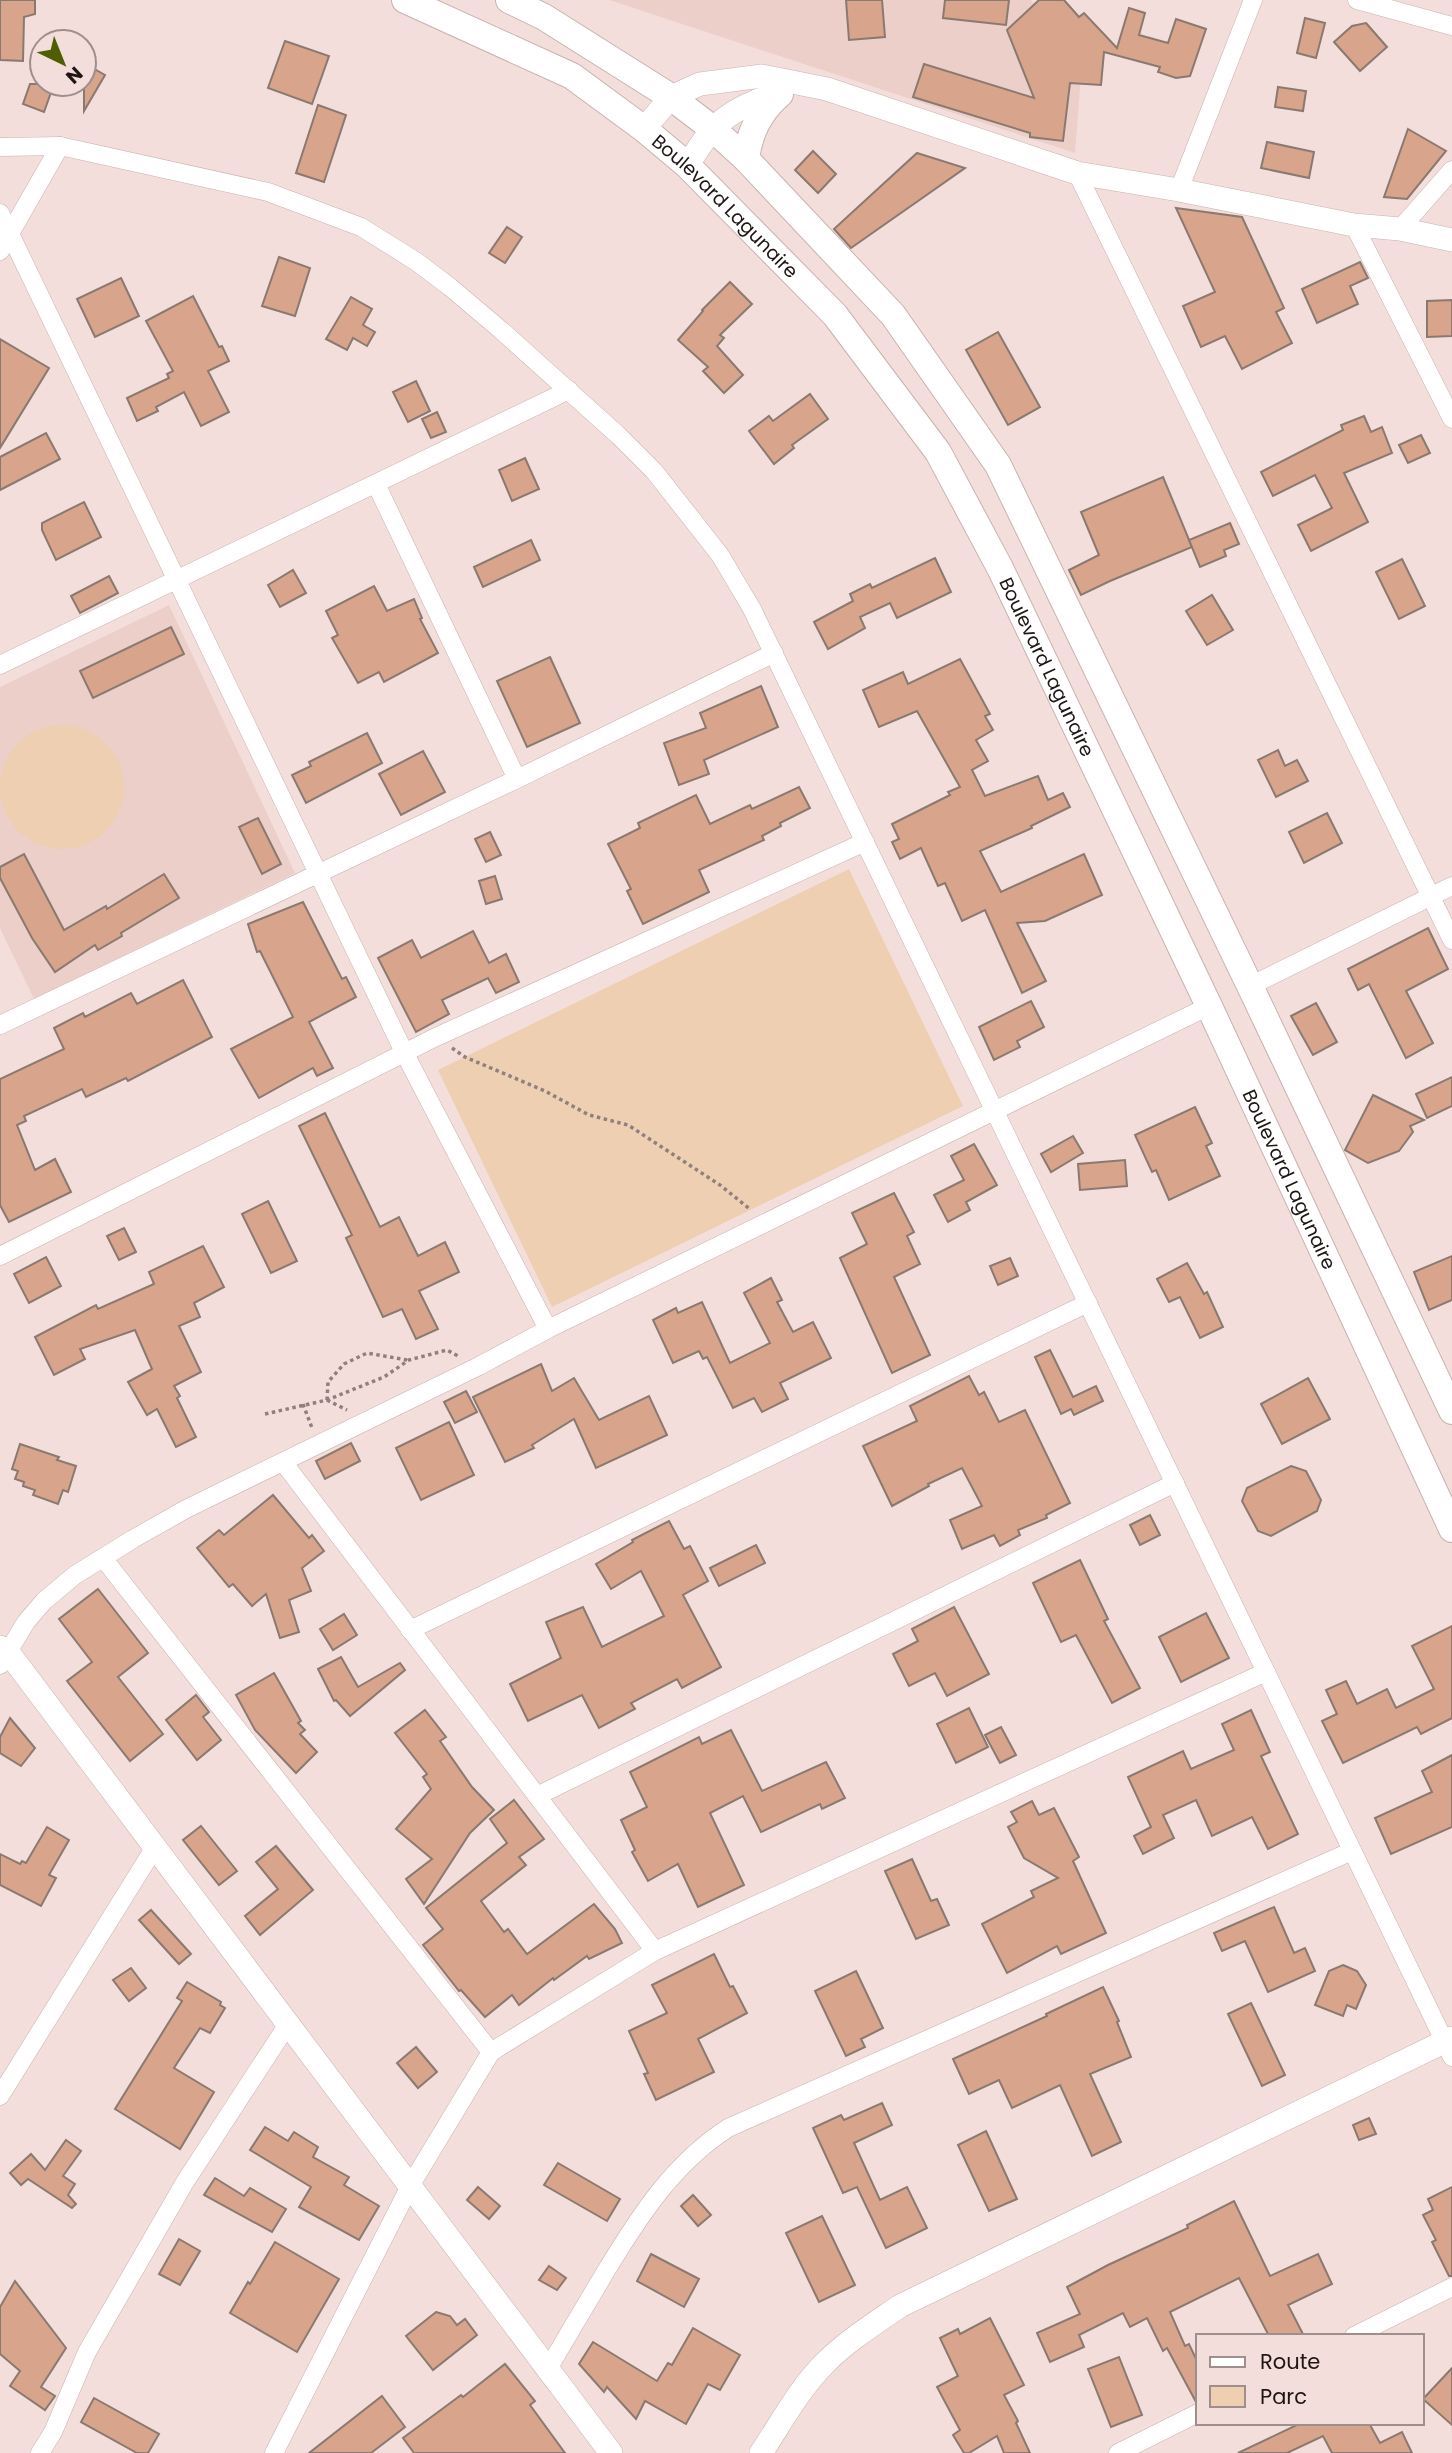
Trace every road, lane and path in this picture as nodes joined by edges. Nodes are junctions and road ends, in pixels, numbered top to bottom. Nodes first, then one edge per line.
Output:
1 (405, 0) edge
2 (509, 0) edge
3 (1253, 0) edge
4 (1357, 0) edge
5 (1452, 26) edge
6 (780, 94) junction
7 (671, 97) junction
8 (891, 111) junction
9 (644, 129) junction
10 (713, 129) junction
11 (60, 146) junction
12 (0, 147) edge
13 (746, 159) junction
14 (687, 165) junction
15 (1452, 170) edge
16 (1077, 173) junction
17 (1179, 190) junction
18 (0, 213) edge
19 (1354, 225) junction
20 (1401, 229) junction
21 (9, 235) junction
22 (1452, 240) edge
23 (0, 251) edge
24 (569, 390) junction
25 (1452, 419) edge
26 (376, 484) junction
27 (178, 580) junction
28 (774, 653) junction
29 (0, 665) edge
30 (517, 779) junction
31 (865, 842) junction
32 (318, 874) junction
33 (1452, 886) edge
34 (1431, 897) junction
35 (1452, 940) edge
36 (1250, 986) junction
37 (1209, 1006) junction
38 (0, 1025) edge
39 (436, 1037) junction
40 (405, 1054) junction
41 (995, 1112) junction
42 (766, 1223) junction
43 (0, 1256) edge
44 (1088, 1303) junction
45 (548, 1329) junction
46 (409, 1360) junction
47 (479, 1366) junction
48 (327, 1400) junction
49 (303, 1404) junction
50 (1452, 1410) edge
51 (265, 1415) dead end
52 (318, 1443) junction
53 (283, 1462) junction
54 (1175, 1483) junction
55 (1452, 1529) edge
56 (103, 1558) junction
57 (410, 1630) junction
58 (3, 1655) edge
59 (1266, 1672) junction
60 (537, 1796) junction
61 (155, 1847) junction
62 (1352, 1851) junction
63 (654, 1951) junction
64 (288, 2024) junction
65 (1449, 2045) edge
66 (491, 2052) junction
67 (0, 2096) edge
68 (410, 2186) junction
69 (1452, 2287) edge
70 (1358, 2334) edge
71 (548, 2368) junction
72 (1196, 2414) edge
73 (40, 2453) edge
74 (274, 2453) edge
75 (611, 2453) edge
76 (761, 2453) edge
77 (1118, 2453) edge

1 - 9 main road, Boulevard Lagunaire
2 - 7 main road
3 - 17 street
4 - 5 street
6 - 8 street
6 - 10 street
6 - 13 main road
7 - 8 street
7 - 9 street
7 - 10 main road
8 - 16 street
9 - 14 main road, Boulevard Lagunaire
10 - 13 main road
10 - 14 street
11 - 12 street
11 - 21 street
11 - 24 street
13 - 36 main road
14 - 37 main road, Boulevard Lagunaire
15 - 20 street
16 - 17 street
16 - 34 street
17 - 19 street
18 - 21 street
19 - 20 street
19 - 25 street
20 - 22 street
21 - 23 street
21 - 27 street
24 - 26 street
24 - 28 street
26 - 27 street
26 - 30 street
27 - 29 street
27 - 32 street
28 - 30 street
28 - 31 street
30 - 32 street
31 - 39 street
31 - 41 street
32 - 38 street
32 - 40 street
33 - 34 street
34 - 35 street
34 - 36 street
36 - 50 main road
37 - 41 street
37 - 55 main road, Boulevard Lagunaire
39 - 40 street
39 - 42 path
40 - 43 street
40 - 45 street
41 - 42 street
41 - 44 street
42 - 45 street
44 - 54 street
44 - 57 street
45 - 47 street
46 - 47 path
46 - 48 path
46 - 48 path
47 - 52 street
48 - 49 path
49 - 51 path
49 - 52 path
52 - 53 street
53 - 56 street
53 - 57 street
54 - 59 street
54 - 60 street
56 - 58 street
56 - 66 street
57 - 60 street
58 - 61 street
59 - 62 street
59 - 63 street
60 - 63 street
61 - 64 street
61 - 67 street
62 - 65 street
62 - 71 street
63 - 66 street
64 - 68 street
64 - 73 street
65 - 76 street
66 - 68 street
68 - 71 street
68 - 74 street
69 - 70 street
71 - 75 street
72 - 77 street

